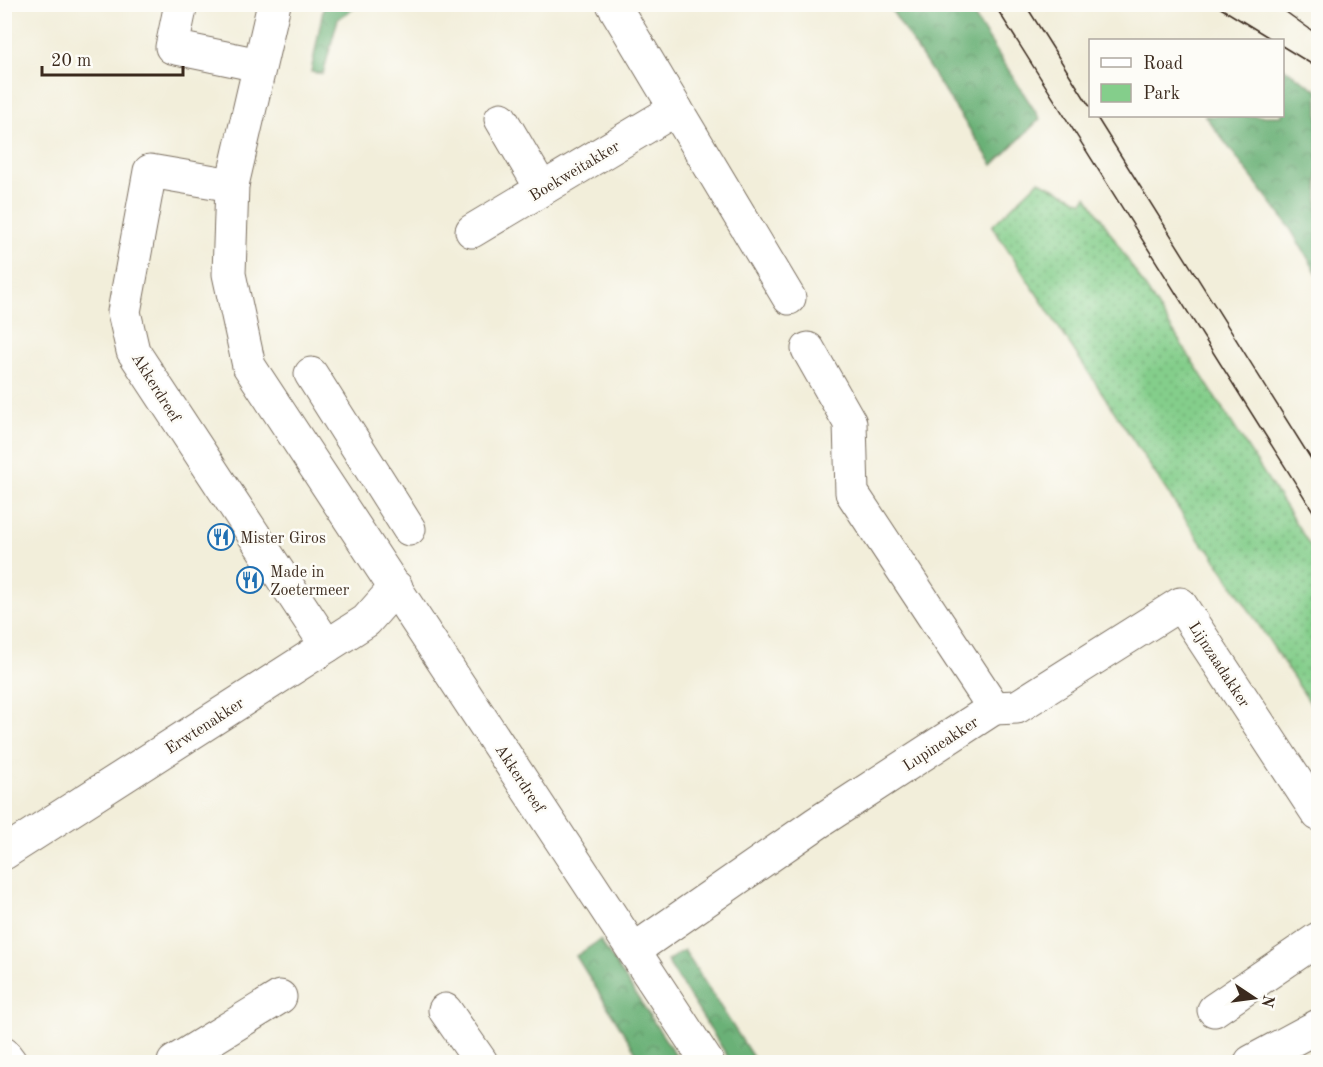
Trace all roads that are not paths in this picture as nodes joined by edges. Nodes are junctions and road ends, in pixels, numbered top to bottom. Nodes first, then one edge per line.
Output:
1 (181, 4) edge
2 (274, 4) edge
3 (613, 4) edge
4 (259, 65) junction
5 (676, 109) junction
6 (501, 119) dead end
7 (232, 185) junction
8 (542, 189) junction
9 (472, 231) dead end
10 (789, 298) dead end
11 (808, 349) dead end
12 (312, 374) dead end
13 (370, 468) junction
14 (334, 494) junction
15 (409, 529) dead end
16 (396, 587) junction
17 (327, 646) junction
18 (994, 708) junction
19 (1318, 814) edge
20 (8, 844) edge
21 (1318, 939) edge
22 (634, 950) junction
23 (280, 997) dead end
24 (445, 1010) dead end
25 (1214, 1010) dead end
26 (1318, 1026) edge
27 (4, 1054) edge
28 (10, 1062) edge
29 (174, 1062) edge
30 (481, 1062) edge
31 (707, 1062) edge
32 (1251, 1062) edge

1 - 4 street
2 - 4 street, Akkerdreef
3 - 5 street
4 - 7 street, Akkerdreef
5 - 8 street, Boekweitakker
5 - 10 street
6 - 8 street
7 - 14 street, Akkerdreef
7 - 17 street, Akkerdreef
8 - 9 street, Boekweitakker
11 - 18 street, Lupineakker
12 - 13 street
13 - 14 street
13 - 15 street
14 - 16 street, Akkerdreef
16 - 17 street, Erwtenakker
16 - 22 street, Akkerdreef
17 - 20 street, Erwtenakker
18 - 19 street, Lijnzaadakker
18 - 22 street, Lupineakker
21 - 25 street
22 - 31 street, Akkerdreef
23 - 29 street
24 - 30 street
26 - 32 street
27 - 28 street

